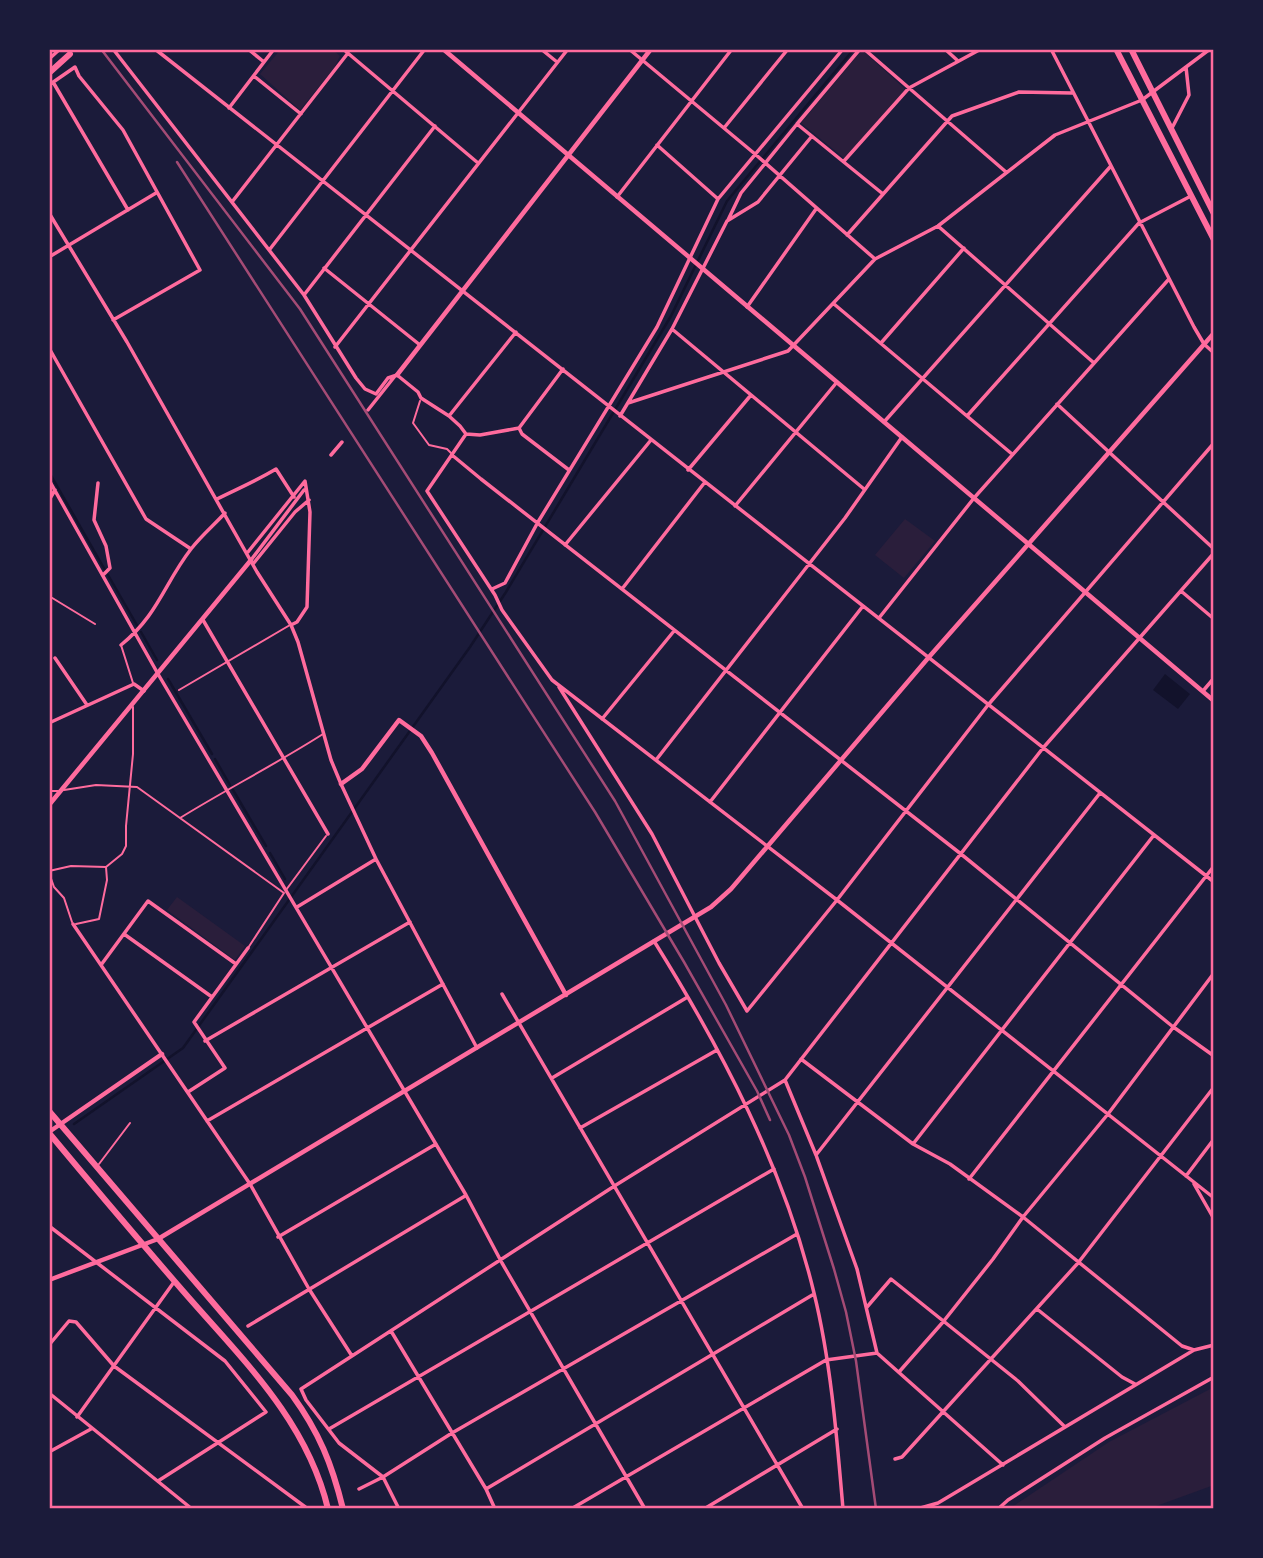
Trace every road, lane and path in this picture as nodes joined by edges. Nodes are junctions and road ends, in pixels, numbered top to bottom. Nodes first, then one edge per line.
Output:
1 (60, 49) edge
2 (113, 49) edge
3 (155, 49) edge
4 (248, 49) edge
5 (274, 49) edge
6 (343, 49) edge
7 (425, 49) edge
8 (443, 49) edge
9 (541, 49) edge
10 (568, 49) edge
11 (629, 49) edge
12 (651, 49) edge
13 (732, 49) edge
14 (788, 49) edge
15 (843, 49) edge
16 (862, 49) edge
17 (945, 49) edge
18 (981, 49) edge
19 (1051, 49) edge
20 (1116, 49) edge
21 (1130, 49) edge
22 (1209, 49) edge
23 (348, 53) junction
24 (70, 54) dead end
25 (49, 59) edge
26 (642, 60) junction
27 (958, 61) junction
28 (264, 62) junction
29 (557, 62) junction
30 (1186, 66) junction
31 (49, 73) edge
32 (254, 76) junction
33 (51, 83) edge
34 (909, 88) junction
35 (392, 91) junction
36 (1072, 93) junction
37 (1153, 93) junction
38 (1142, 100) junction
39 (691, 101) junction
40 (229, 108) junction
41 (517, 112) junction
42 (301, 114) junction
43 (946, 120) junction
44 (1088, 121) junction
45 (797, 124) junction
46 (435, 126) junction
47 (724, 128) junction
48 (1171, 131) junction
49 (812, 136) junction
50 (657, 145) junction
51 (276, 146) junction
52 (755, 154) junction
53 (568, 156) junction
54 (844, 162) junction
55 (478, 163) junction
56 (765, 163) junction
57 (1110, 167) junction
58 (1006, 172) junction
59 (779, 175) junction
60 (321, 182) junction
61 (156, 193) junction
62 (883, 194) junction
63 (1192, 195) junction
64 (617, 197) junction
65 (718, 199) junction
66 (232, 202) junction
67 (817, 208) junction
68 (128, 209) junction
69 (49, 214) edge
70 (1214, 214) edge
71 (365, 215) junction
72 (727, 221) junction
73 (1139, 223) junction
74 (939, 226) junction
75 (848, 234) junction
76 (1214, 240) edge
77 (68, 245) junction
78 (964, 248) junction
79 (270, 249) junction
80 (411, 250) junction
81 (49, 257) edge
82 (875, 259) junction
83 (691, 260) junction
84 (324, 268) junction
85 (701, 268) junction
86 (1169, 279) junction
87 (1006, 285) junction
88 (462, 290) junction
89 (304, 295) junction
90 (369, 303) junction
91 (834, 304) junction
92 (747, 307) junction
93 (113, 320) junction
94 (1049, 324) junction
95 (672, 330) junction
96 (516, 332) junction
97 (1214, 333) edge
98 (881, 343) junction
99 (1204, 344) junction
100 (420, 345) junction
101 (335, 346) junction
102 (794, 346) junction
103 (49, 348) edge
104 (1214, 354) edge
105 (1094, 363) junction
106 (563, 369) junction
107 (723, 371) junction
108 (397, 375) junction
109 (923, 379) junction
110 (837, 382) junction
111 (751, 395) junction
112 (421, 398) junction
113 (628, 403) junction
114 (1057, 404) junction
115 (607, 406) junction
116 (368, 410) dead end
117 (967, 415) junction
118 (449, 416) junction
119 (620, 416) junction
120 (884, 422) junction
121 (519, 428) junction
122 (796, 431) junction
123 (466, 434) junction
124 (902, 437) junction
125 (651, 440) junction
126 (342, 442) dead end
127 (1214, 443) edge
128 (1110, 453) junction
129 (452, 454) junction
130 (1013, 454) junction
131 (331, 455) dead end
132 (569, 470) junction
133 (688, 470) junction
134 (49, 480) edge
135 (705, 482) junction
136 (98, 483) dead end
137 (864, 489) junction
138 (304, 490) dead end
139 (55, 491) junction
140 (293, 497) junction
141 (974, 498) junction
142 (218, 499) junction
143 (49, 500) edge
144 (309, 500) junction
145 (1162, 501) junction
146 (735, 506) junction
147 (225, 513) junction
148 (538, 522) junction
149 (1029, 544) junction
150 (565, 545) junction
151 (191, 549) junction
152 (1214, 551) edge
153 (247, 553) junction
154 (252, 562) junction
155 (809, 563) junction
156 (103, 575) junction
157 (491, 589) junction
158 (622, 589) junction
159 (1181, 591) junction
160 (1084, 592) junction
161 (49, 596) edge
162 (863, 606) junction
163 (878, 618) junction
164 (204, 620) junction
165 (1214, 620) edge
166 (95, 624) dead end
167 (291, 625) junction
168 (675, 631) junction
169 (136, 632) junction
170 (1139, 639) junction
171 (121, 645) joint
172 (929, 657) junction
173 (55, 658) dead end
174 (228, 662) junction
175 (726, 670) junction
176 (158, 674) junction
177 (1214, 678) edge
178 (134, 684) junction
179 (557, 684) junction
180 (179, 690) dead end
181 (1203, 691) junction
182 (144, 692) junction
183 (1214, 701) edge
184 (87, 705) junction
185 (988, 705) junction
186 (132, 706) junction
187 (780, 713) junction
188 (602, 719) junction
189 (49, 723) edge
190 (324, 734) junction
191 (1043, 748) junction
192 (285, 759) junction
193 (656, 760) junction
194 (841, 761) junction
195 (341, 784) junction
196 (130, 787) junction
197 (62, 790) junction
198 (226, 790) junction
199 (49, 791) edge
200 (1100, 793) junction
201 (710, 802) junction
202 (49, 806) edge
203 (906, 811) junction
204 (179, 819) junction
205 (328, 834) joint
206 (1154, 835) junction
207 (768, 847) junction
208 (961, 854) junction
209 (376, 859) junction
210 (1214, 866) edge
211 (106, 867) junction
212 (49, 872) edge
213 (1206, 876) junction
214 (1214, 882) edge
215 (285, 892) junction
216 (1017, 899) junction
217 (837, 900) junction
218 (297, 907) junction
219 (695, 916) junction
220 (410, 922) junction
221 (73, 924) junction
222 (124, 934) junction
223 (654, 941) junction
224 (891, 943) junction
225 (1070, 943) junction
226 (248, 948) joint
227 (236, 964) junction
228 (101, 965) junction
229 (332, 967) junction
230 (1214, 972) edge
231 (443, 984) junction
232 (1121, 984) junction
233 (948, 987) junction
234 (502, 994) dead end
235 (566, 995) junction
236 (212, 998) junction
237 (686, 998) junction
238 (521, 1022) junction
239 (1172, 1026) junction
240 (368, 1028) junction
241 (1002, 1030) junction
242 (205, 1041) junction
243 (477, 1048) junction
244 (717, 1050) junction
245 (163, 1055) junction
246 (1214, 1056) edge
247 (802, 1059) junction
248 (1053, 1071) junction
249 (552, 1078) junction
250 (785, 1080) junction
251 (1214, 1087) edge
252 (405, 1091) junction
253 (188, 1092) junction
254 (858, 1102) junction
255 (746, 1105) junction
256 (49, 1111) edge
257 (1108, 1114) junction
258 (207, 1121) junction
259 (130, 1123) dead end
260 (60, 1124) junction
261 (580, 1128) junction
262 (49, 1133) edge
263 (1214, 1139) edge
264 (436, 1144) junction
265 (913, 1144) junction
266 (817, 1155) junction
267 (1161, 1156) junction
268 (96, 1167) junction
269 (774, 1169) junction
270 (1186, 1176) junction
271 (969, 1179) junction
272 (1194, 1183) junction
273 (250, 1184) junction
274 (616, 1185) junction
275 (466, 1195) junction
276 (1214, 1198) edge
277 (1023, 1217) junction
278 (1214, 1219) edge
279 (49, 1226) edge
280 (797, 1234) junction
281 (278, 1237) junction
282 (158, 1238) junction
283 (142, 1243) junction
284 (650, 1243) junction
285 (500, 1260) junction
286 (94, 1261) junction
287 (1078, 1263) junction
288 (49, 1280) edge
289 (175, 1281) junction
290 (309, 1289) junction
291 (814, 1294) junction
292 (683, 1300) junction
293 (156, 1307) junction
294 (867, 1307) junction
295 (1037, 1309) junction
296 (531, 1312) junction
297 (943, 1322) junction
298 (248, 1326) dead end
299 (391, 1331) junction
300 (49, 1345) edge
301 (1214, 1345) edge
302 (1194, 1350) junction
303 (714, 1353) junction
304 (877, 1353) junction
305 (352, 1356) junction
306 (825, 1360) junction
307 (991, 1360) junction
308 (114, 1366) junction
309 (564, 1368) junction
310 (899, 1372) junction
311 (418, 1377) junction
312 (1214, 1377) edge
313 (1135, 1384) junction
314 (49, 1393) edge
315 (745, 1406) junction
316 (944, 1411) junction
317 (77, 1417) junction
318 (595, 1424) junction
319 (1065, 1427) junction
320 (91, 1429) junction
321 (836, 1429) junction
322 (328, 1430) junction
323 (452, 1433) junction
324 (219, 1443) junction
325 (49, 1452) edge
326 (895, 1459) dead end
327 (779, 1464) junction
328 (1003, 1465) junction
329 (383, 1477) junction
330 (625, 1477) junction
331 (158, 1481) junction
332 (359, 1489) dead end
333 (486, 1489) junction
334 (399, 1508) edge
335 (192, 1509) edge
336 (309, 1509) edge
337 (328, 1509) edge
338 (343, 1509) edge
339 (495, 1509) edge
340 (571, 1509) edge
341 (645, 1509) edge
342 (705, 1509) edge
343 (803, 1509) edge
344 (843, 1509) edge
345 (917, 1509) edge
346 (998, 1509) edge

1 - 25 street
2 - 66 street
3 - 40 street
4 - 28 street
5 - 28 street
6 - 23 street
7 - 35 street
8 - 41 street
9 - 29 street
10 - 29 street
11 - 26 street
12 - 26 street
13 - 39 street
14 - 47 street
15 - 52 street
16 - 34 street
16 - 45 street
17 - 27 street
18 - 27 street
19 - 36 street
20 - 38 main road
21 - 37 main road
22 - 30 street
23 - 35 street
23 - 42 street
24 - 31 main road
26 - 39 street
26 - 53 street
27 - 34 street
28 - 32 street
29 - 41 street
30 - 37 street
30 - 48 street
32 - 40 street
32 - 42 street
33 - 61 street
33 - 68 street
34 - 43 street
34 - 54 street
35 - 46 street
35 - 60 street
36 - 43 street
36 - 44 street
37 - 38 street
37 - 48 main road
38 - 44 street
38 - 63 main road
39 - 47 street
39 - 50 street
40 - 51 street
41 - 53 street
41 - 55 street
42 - 51 street
43 - 58 street
43 - 62 street
44 - 57 street
44 - 58 street
45 - 49 street
45 - 56 street
46 - 55 street
46 - 71 street
47 - 52 street
48 - 70 main road
49 - 54 street
49 - 59 street
50 - 64 street
50 - 65 street
51 - 60 street
51 - 66 street
52 - 56 street
52 - 65 street
53 - 64 street
53 - 88 street
54 - 62 street
55 - 80 street
56 - 59 street
56 - 72 street
57 - 73 street
57 - 87 street
58 - 74 street
59 - 67 street
59 - 72 street
60 - 71 street
60 - 79 street
61 - 68 street
61 - 93 street
62 - 75 street
63 - 73 street
63 - 76 main road
64 - 83 street
65 - 83 street
66 - 79 street
67 - 75 street
67 - 92 street
68 - 77 street
69 - 77 street
71 - 80 street
71 - 84 street
72 - 85 street
73 - 86 street
73 - 94 street
74 - 78 street
74 - 82 street
75 - 82 street
77 - 81 street
77 - 93 street
78 - 87 street
78 - 98 street
79 - 89 street
80 - 88 street
80 - 90 street
82 - 91 street
83 - 85 street
83 - 115 street
84 - 89 street
84 - 90 street
85 - 92 street
85 - 95 street
86 - 99 street
86 - 105 street
87 - 94 street
87 - 109 street
88 - 96 street
88 - 100 street
89 - 101 street
90 - 100 street
90 - 101 street
91 - 98 street
91 - 102 street
92 - 102 street
93 - 142 street
94 - 105 street
94 - 117 street
95 - 107 street
95 - 113 street
96 - 106 street
96 - 118 street
97 - 99 street
98 - 109 street
99 - 104 street
99 - 128 street
100 - 108 street
101 - 108 street
102 - 107 street
102 - 110 street
103 - 151 street
105 - 114 street
106 - 115 street
106 - 121 street
107 - 111 street
107 - 113 street
108 - 112 street
108 - 116 street
109 - 117 street
109 - 120 street
110 - 120 street
110 - 122 street
111 - 122 street
111 - 133 street
112 - 118 street
112 - 129 lane
113 - 119 street
114 - 128 street
114 - 130 street
115 - 119 street
115 - 132 street
117 - 130 street
118 - 123 street
119 - 125 street
120 - 124 street
121 - 123 street
121 - 132 street
122 - 137 street
122 - 146 street
123 - 129 street
124 - 137 street
124 - 141 street
125 - 133 street
125 - 150 street
126 - 131 street
127 - 145 street
128 - 145 street
128 - 149 street
129 - 148 street
129 - 157 street
130 - 141 street
132 - 148 street
133 - 135 street
134 - 139 street
135 - 146 street
135 - 158 street
136 - 156 street
137 - 155 street
138 - 154 street
139 - 143 street
139 - 156 street
140 - 142 street
140 - 144 street
140 - 153 street
141 - 149 street
141 - 163 street
142 - 147 street
144 - 154 street
144 - 167 street
145 - 152 street
145 - 160 street
146 - 155 street
147 - 151 street
147 - 153 street
148 - 150 street
148 - 157 street
149 - 160 street
149 - 172 street
150 - 158 street
151 - 169 street
152 - 159 street
153 - 154 street
154 - 164 street
154 - 167 street
155 - 162 street
155 - 175 street
156 - 169 street
157 - 179 street
158 - 168 street
159 - 165 street
159 - 170 street
160 - 170 street
160 - 185 street
161 - 166 lane
162 - 163 street
162 - 187 street
163 - 172 street
164 - 174 street
164 - 176 street
167 - 174 lane
167 - 190 street
168 - 175 street
168 - 188 street
169 - 171 street
169 - 176 street
170 - 181 street
170 - 191 street
171 - 178 lane
172 - 185 street
172 - 194 street
173 - 184 street
174 - 180 lane
174 - 192 street
175 - 187 street
175 - 193 street
176 - 182 street
176 - 198 street
177 - 181 street
178 - 182 street
178 - 184 street
179 - 188 street
179 - 219 street
181 - 183 street
182 - 186 street
184 - 189 street
185 - 191 street
185 - 203 street
186 - 196 lane
186 - 197 street
187 - 194 street
187 - 201 street
188 - 193 street
190 - 192 lane
190 - 195 street
191 - 200 street
191 - 208 street
192 - 198 lane
192 - 205 street
193 - 201 street
194 - 203 street
194 - 207 street
195 - 209 street
195 - 235 street
196 - 197 lane
196 - 204 lane
196 - 211 lane
197 - 199 lane
197 - 202 street
198 - 204 lane
198 - 215 street
200 - 206 street
200 - 216 street
201 - 207 street
203 - 208 street
203 - 217 street
204 - 215 lane
205 - 215 lane
206 - 213 street
206 - 225 street
207 - 217 street
207 - 219 street
208 - 216 street
208 - 224 street
209 - 218 street
209 - 220 street
210 - 213 street
211 - 212 lane
211 - 221 lane
212 - 221 lane
213 - 214 street
213 - 232 street
215 - 218 street
215 - 226 lane
216 - 225 street
216 - 233 street
217 - 219 street
217 - 224 street
218 - 229 street
219 - 223 street
220 - 229 street
220 - 231 street
221 - 228 street
222 - 227 street
222 - 228 street
222 - 236 street
223 - 235 street
223 - 237 street
224 - 233 street
224 - 247 street
225 - 232 street
225 - 241 street
226 - 227 street
227 - 236 street
228 - 245 street
229 - 240 street
229 - 242 street
230 - 239 street
231 - 240 street
231 - 243 street
232 - 239 street
232 - 248 street
233 - 241 street
233 - 254 street
234 - 238 street
235 - 238 street
236 - 242 street
237 - 244 street
237 - 249 street
238 - 243 street
238 - 249 street
239 - 246 street
239 - 257 street
240 - 252 street
240 - 258 street
241 - 248 street
241 - 265 street
242 - 253 street
243 - 252 street
244 - 255 street
244 - 261 street
245 - 253 street
245 - 260 street
247 - 250 street
247 - 254 street
248 - 257 street
248 - 271 street
249 - 261 street
250 - 255 street
250 - 266 street
251 - 267 street
252 - 264 street
252 - 273 street
253 - 258 street
254 - 265 street
254 - 266 street
255 - 269 street
255 - 274 street
256 - 260 main road
257 - 267 street
257 - 277 street
258 - 273 street
259 - 268 lane
260 - 262 street
260 - 268 main road
261 - 274 street
262 - 283 main road
263 - 270 street
264 - 275 street
264 - 281 street
265 - 271 street
266 - 294 street
267 - 270 street
267 - 287 street
268 - 282 main road
269 - 280 street
269 - 284 street
270 - 272 street
271 - 277 street
272 - 276 street
272 - 278 street
273 - 281 street
273 - 282 street
274 - 284 street
274 - 285 street
275 - 285 street
275 - 290 street
277 - 287 street
277 - 297 street
279 - 286 street
280 - 291 street
280 - 292 street
281 - 290 street
282 - 283 street
282 - 338 main road
283 - 286 street
283 - 289 main road
284 - 292 street
284 - 296 street
285 - 296 street
285 - 299 street
286 - 288 street
286 - 293 street
287 - 295 street
287 - 302 street
289 - 293 street
289 - 337 main road
290 - 298 street
290 - 305 street
291 - 303 street
291 - 306 street
292 - 303 street
292 - 309 street
293 - 308 street
293 - 324 street
294 - 297 street
294 - 304 street
295 - 307 street
295 - 313 street
296 - 309 street
296 - 311 street
297 - 307 street
297 - 310 street
299 - 305 street
299 - 311 street
300 - 308 street
301 - 302 street
302 - 313 street
303 - 315 street
303 - 318 street
304 - 306 street
304 - 310 street
305 - 322 street
306 - 315 street
306 - 321 street
307 - 316 street
307 - 319 street
308 - 317 street
308 - 324 street
309 - 318 street
309 - 323 street
310 - 316 street
311 - 322 street
311 - 323 street
312 - 346 street
313 - 319 street
314 - 317 street
315 - 327 street
315 - 330 street
316 - 326 street
316 - 328 street
317 - 320 street
318 - 330 street
318 - 333 street
319 - 328 street
320 - 325 street
320 - 331 street
321 - 327 street
321 - 344 street
322 - 329 street
323 - 329 street
323 - 333 street
324 - 331 street
324 - 336 street
327 - 342 street
327 - 343 street
328 - 345 street
329 - 332 street
329 - 334 street
330 - 340 street
330 - 341 street
331 - 335 street
333 - 339 street

